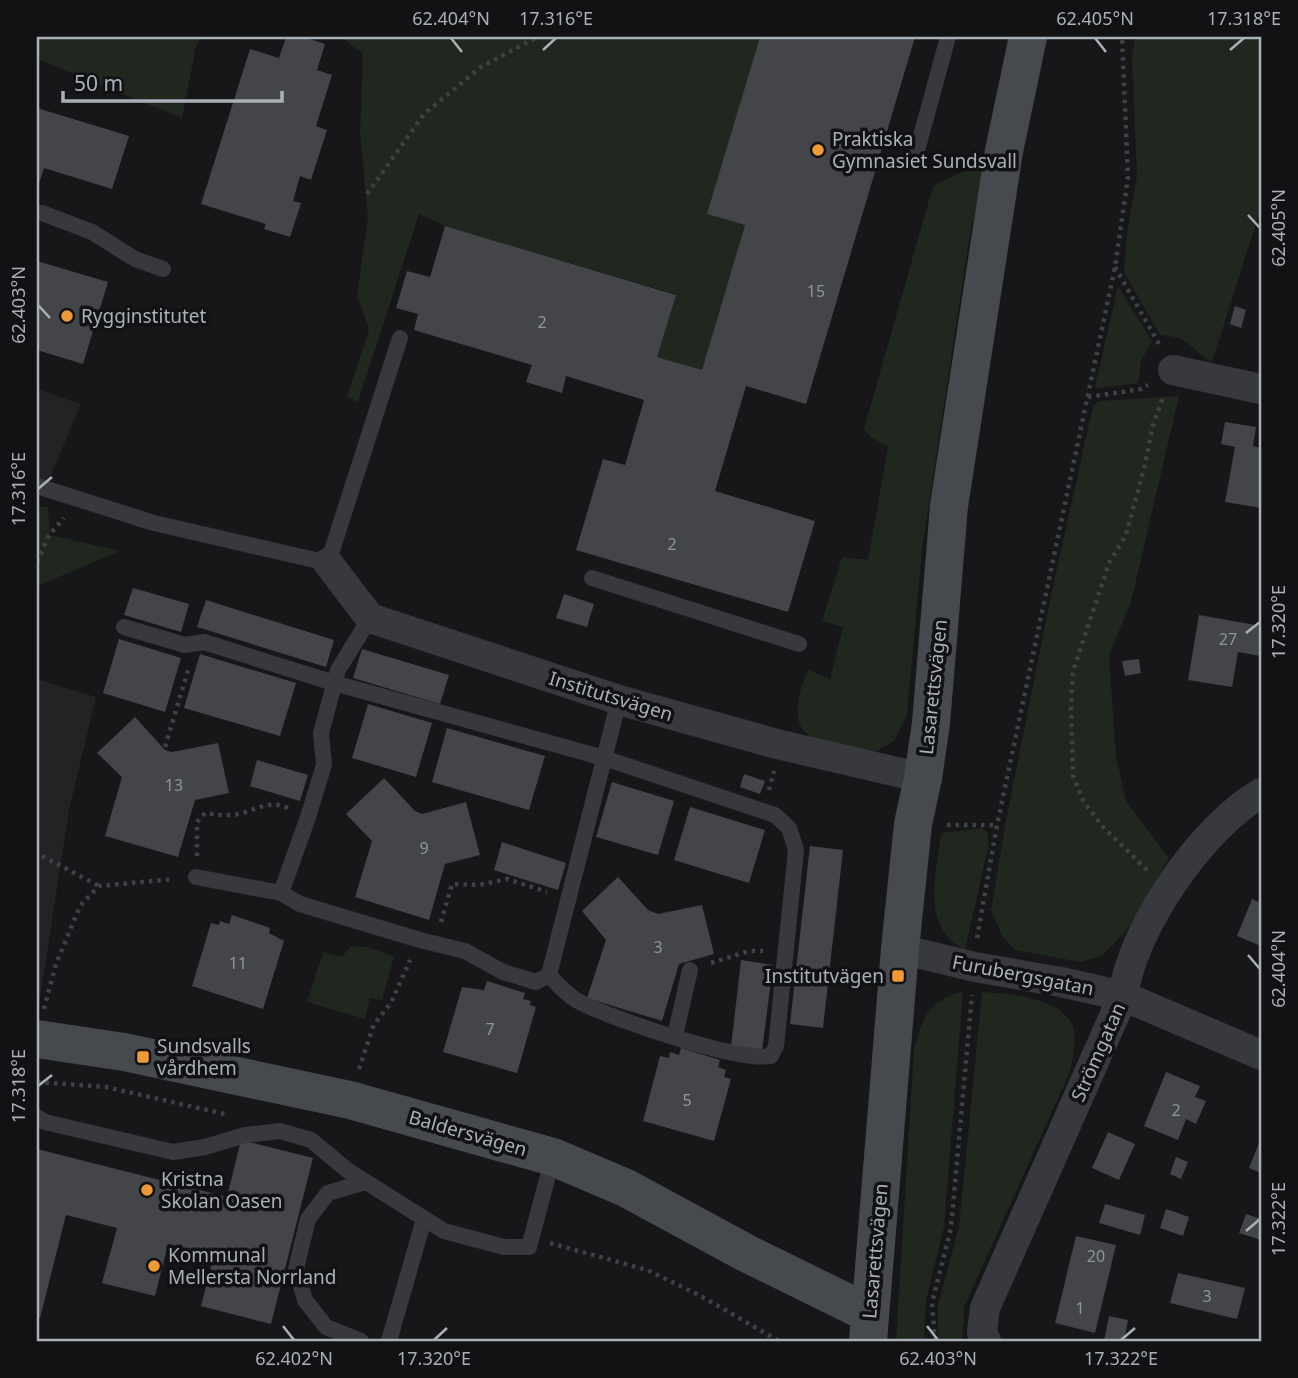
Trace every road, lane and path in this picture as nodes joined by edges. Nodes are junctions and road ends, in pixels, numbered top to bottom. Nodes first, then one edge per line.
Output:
1 (537, 37) edge
2 (948, 37) edge
3 (1028, 37) edge
4 (1117, 37) edge
5 (1122, 40) edge
6 (915, 158) dead end
7 (367, 194) dead end
8 (42, 213) dead end
9 (1115, 267) junction
10 (163, 269) dead end
11 (400, 338) dead end
12 (1173, 370) junction
13 (1261, 389) edge
14 (1088, 397) junction
15 (37, 486) edge
16 (50, 535) dead end
17 (37, 562) edge
18 (328, 563) junction
19 (592, 578) dead end
20 (370, 618) junction
21 (124, 627) dead end
22 (196, 643) junction
23 (799, 644) dead end
24 (334, 683) junction
25 (620, 700) junction
26 (778, 744) junction
27 (165, 747) dead end
28 (604, 758) junction
29 (923, 778) junction
30 (1261, 793) edge
31 (763, 811) junction
32 (308, 817) junction
33 (943, 825) dead end
34 (997, 825) junction
35 (42, 856) dead end
36 (196, 877) junction
37 (99, 886) junction
38 (1167, 891) junction
39 (281, 893) junction
40 (568, 898) junction
41 (427, 942) junction
42 (900, 949) junction
43 (786, 953) junction
44 (975, 967) junction
45 (690, 970) joint
46 (549, 975) junction
47 (1123, 996) junction
48 (40, 1026) edge
49 (675, 1036) junction
50 (1261, 1055) edge
51 (37, 1082) edge
52 (351, 1100) junction
53 (232, 1116) dead end
54 (37, 1117) edge
55 (553, 1157) junction
56 (365, 1182) junction
57 (424, 1219) junction
58 (532, 1238) junction
59 (869, 1328) edge
60 (361, 1341) edge
61 (389, 1341) edge
62 (779, 1341) edge
63 (934, 1341) edge
64 (986, 1341) edge

1 - 7 path
2 - 6 lane
3 - 29 street, Lasarettsvägen
4 - 5 path
5 - 9 path
8 - 10 lane
9 - 12 path
9 - 14 path
11 - 18 lane
12 - 13 street
12 - 14 path
12 - 38 path
14 - 34 path
15 - 18 lane
16 - 17 path
18 - 20 street
19 - 23 lane
20 - 24 lane
20 - 25 street, Institutsvägen
21 - 22 lane
22 - 24 lane
22 - 27 path
24 - 28 lane
24 - 32 lane
25 - 26 street, Institutsvägen
25 - 28 lane
26 - 29 street, Institutsvägen
26 - 31 path
28 - 31 lane
28 - 40 lane
29 - 42 street, Lasarettsvägen
30 - 38 street, Strömgatan
31 - 43 lane
32 - 36 path
32 - 39 lane
33 - 34 path
34 - 44 path
35 - 37 path
36 - 37 path
36 - 39 lane
37 - 48 path
38 - 47 street, Strömgatan
39 - 41 lane
40 - 41 path
40 - 46 lane
41 - 46 lane
41 - 52 path
42 - 44 street, Furubergsgatan
42 - 59 street, Lasarettsvägen
43 - 45 path
43 - 49 lane
44 - 47 street, Furubergsgatan
44 - 63 path
45 - 49 lane
46 - 49 lane
47 - 50 street, Furubergsgatan
47 - 64 street, Strömgatan
48 - 52 street, Baldersvägen
51 - 53 path
52 - 55 street, Baldersvägen
54 - 56 lane
55 - 58 lane
55 - 59 street, Baldersvägen
56 - 57 lane
56 - 60 lane
57 - 58 lane
57 - 61 lane
58 - 62 path

